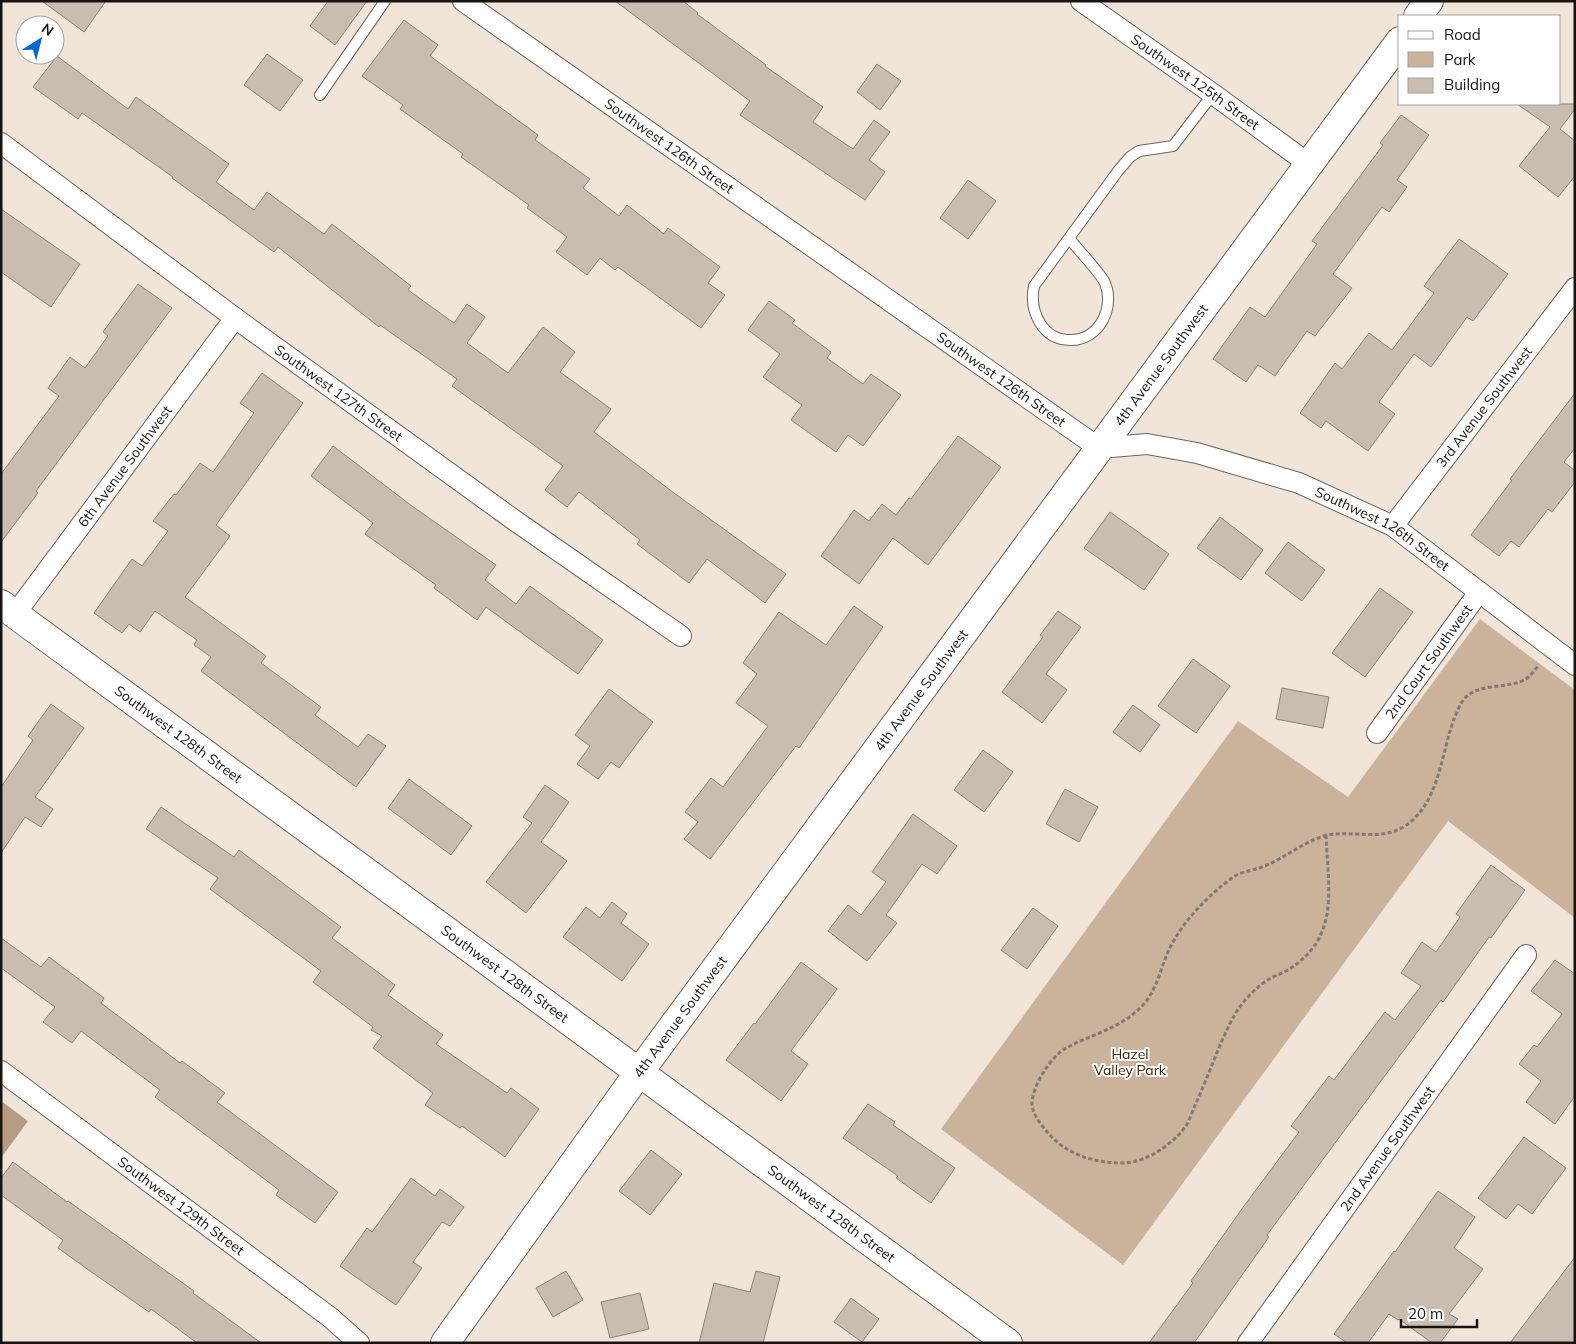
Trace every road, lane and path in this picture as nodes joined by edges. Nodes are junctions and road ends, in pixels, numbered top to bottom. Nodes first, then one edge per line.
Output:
1 (385, 1) edge
2 (463, 1) edge
3 (1081, 1) edge
4 (1429, 1) edge
5 (1104, 8) edge
6 (1419, 15) edge
7 (1398, 43) edge
8 (1213, 94) junction
9 (320, 95) dead end
10 (1, 143) edge
11 (1309, 164) junction
12 (1069, 238) junction
13 (1575, 288) edge
14 (235, 318) junction
15 (1099, 448) junction
16 (1393, 526) junction
17 (1479, 592) junction
18 (8, 609) edge
19 (682, 636) dead end
20 (1553, 648) junction
21 (1575, 665) edge
22 (1377, 733) dead end
23 (1326, 836) junction
24 (1526, 955) dead end
25 (1, 1071) edge
26 (640, 1071) junction
27 (359, 1343) edge
28 (445, 1343) edge
29 (1008, 1343) edge
30 (1248, 1343) edge

1 - 9 lane
2 - 15 street, Southwest 126th Street
3 - 5 street, Southwest 125th Street
4 - 6 street
5 - 8 street, Southwest 125th Street
7 - 11 street, 4th Avenue Southwest
8 - 11 street, Southwest 125th Street
8 - 12 lane
10 - 14 street, Southwest 127th Street
11 - 15 street, 4th Avenue Southwest
12 - 12 lane
13 - 16 street, 3rd Avenue Southwest
14 - 18 street, 6th Avenue Southwest
14 - 19 street, Southwest 127th Street
15 - 16 street, Southwest 126th Street
15 - 26 street, 4th Avenue Southwest
16 - 17 street, Southwest 126th Street
17 - 20 street, Southwest 126th Street
17 - 22 street, 2nd Court Southwest
18 - 26 street, Southwest 128th Street
20 - 21 street, Southwest 126th Street
20 - 23 path
23 - 23 path
24 - 30 street, 2nd Avenue Southwest
25 - 27 street, Southwest 129th Street
26 - 28 street, 4th Avenue Southwest
26 - 29 street, Southwest 128th Street

